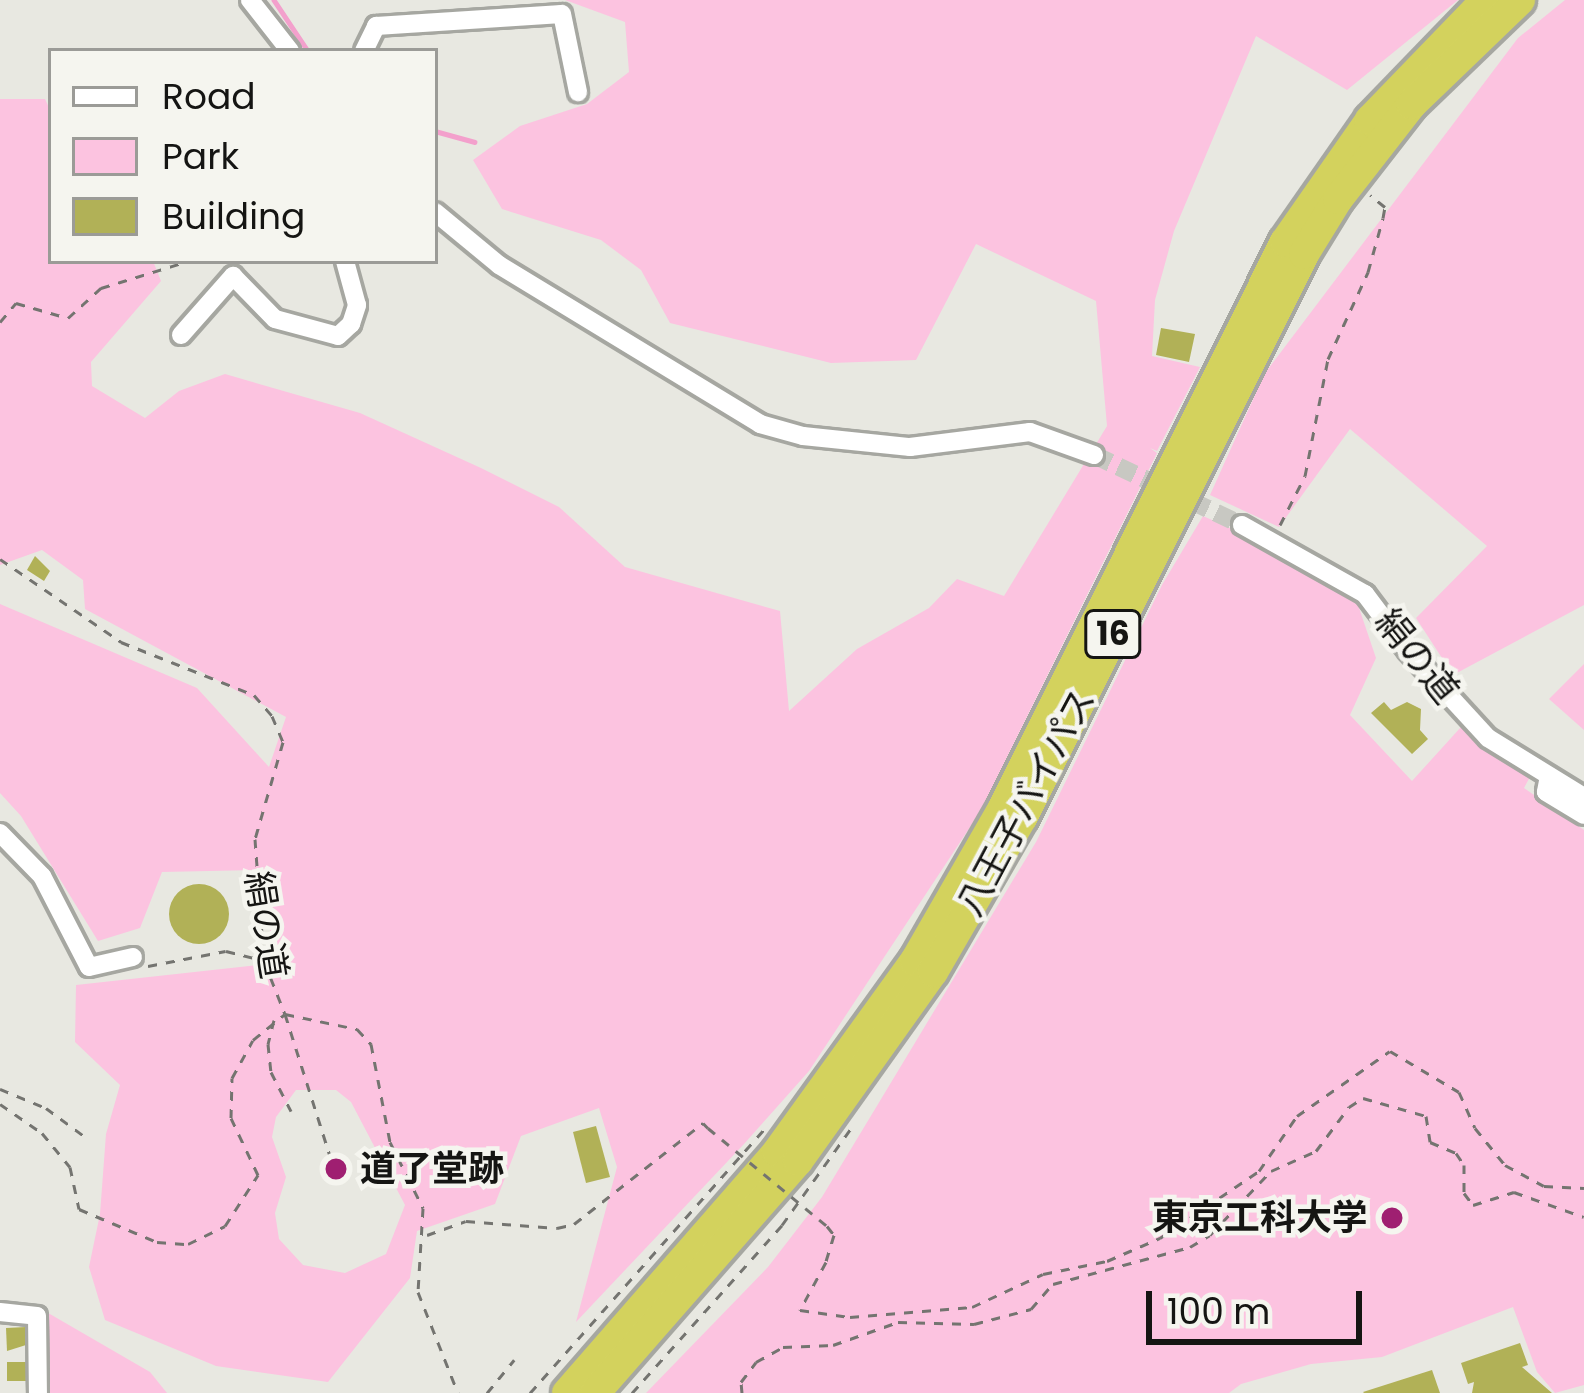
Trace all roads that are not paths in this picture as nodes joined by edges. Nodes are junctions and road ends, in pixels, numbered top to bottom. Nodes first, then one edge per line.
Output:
1 (250, 0) edge
2 (1486, 0) edge
3 (1520, 0) edge
4 (288, 48) edge
5 (365, 48) edge
6 (578, 92) dead end
7 (438, 214) edge
8 (346, 264) edge
9 (181, 335) dead end
10 (1094, 454) tunnel mouth
11 (1242, 525) tunnel mouth
12 (1549, 776) junction
13 (1584, 797) edge
14 (1584, 815) edge
15 (0, 832) edge
16 (133, 957) road end
17 (884, 1006) junction
18 (846, 1097) junction
19 (0, 1312) edge
20 (38, 1393) edge
21 (543, 1393) edge
22 (567, 1393) edge
23 (595, 1393) edge
24 (618, 1393) edge

1 - 4 street
2 - 17 highway, 八王子バイパス / 16
3 - 18 highway, 八王子バイパス / 16
5 - 6 street
7 - 10 street
8 - 9 street
11 - 12 street, 絹の道
12 - 13 street, 絹の道
12 - 14 street
15 - 16 street
17 - 21 highway, 16
17 - 22 highway, 八王子バイパス / 16
18 - 23 highway, 八王子バイパス / 16
18 - 24 highway, 16
19 - 20 street

